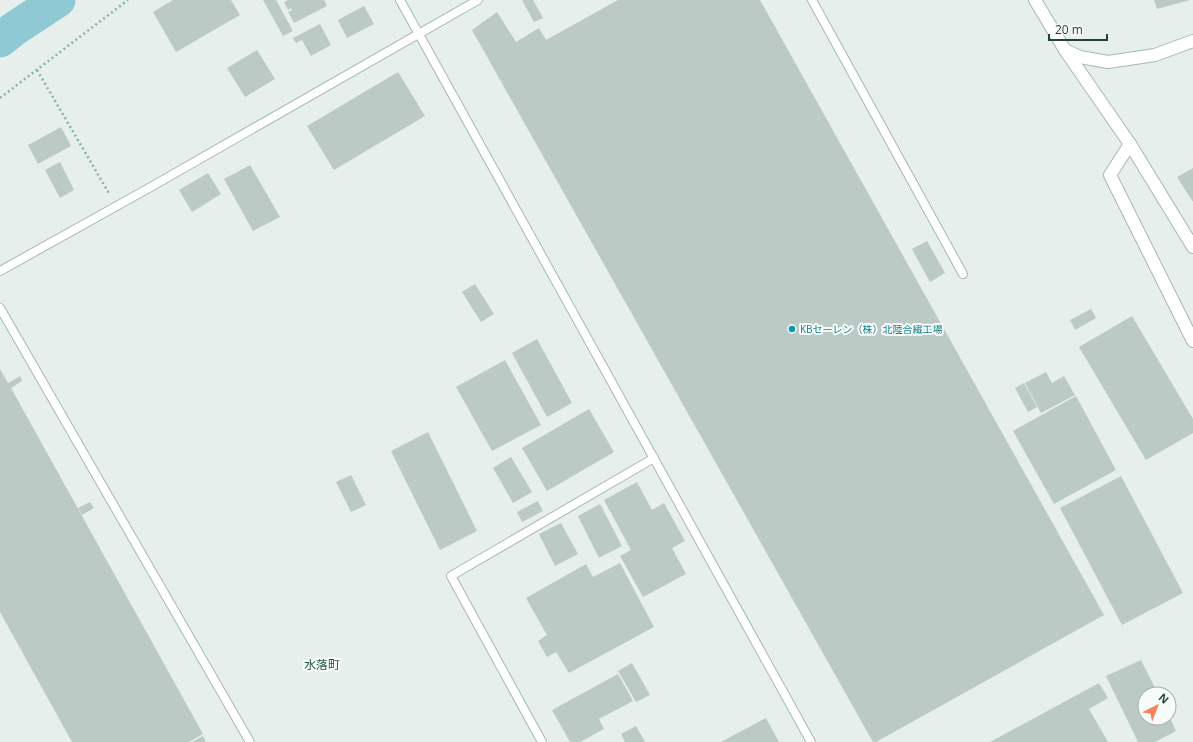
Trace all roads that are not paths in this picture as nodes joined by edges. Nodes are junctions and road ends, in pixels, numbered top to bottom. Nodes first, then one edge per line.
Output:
1 (400, 0) edge
2 (478, 0) edge
3 (812, 0) edge
4 (1035, 0) edge
5 (418, 33) junction
6 (1193, 41) edge
7 (1065, 50) junction
8 (1130, 144) junction
9 (1193, 247) edge
10 (0, 270) edge
11 (963, 274) dead end
12 (0, 308) edge
13 (1193, 341) edge
14 (654, 458) junction
15 (250, 742) edge
16 (542, 742) edge
17 (811, 742) edge

1 - 5 lane
2 - 5 lane
3 - 11 lane
4 - 7 street
5 - 10 lane
5 - 14 lane
6 - 7 street
7 - 8 street
8 - 9 street
8 - 13 street
12 - 15 lane
14 - 16 lane
14 - 17 lane

